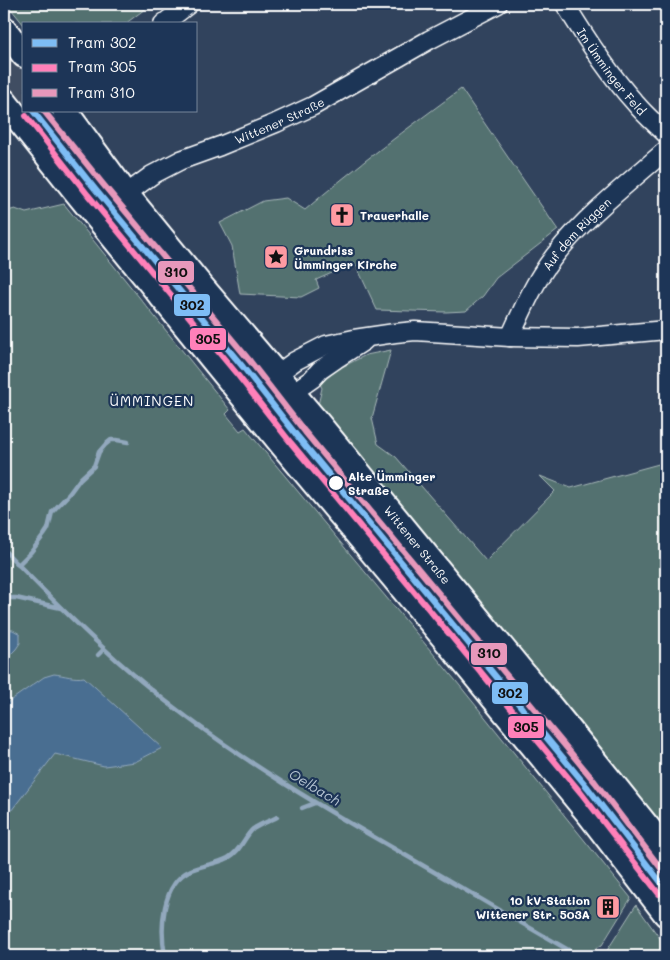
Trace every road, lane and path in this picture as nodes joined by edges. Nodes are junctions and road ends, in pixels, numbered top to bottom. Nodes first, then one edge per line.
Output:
1 (189, 4) edge
2 (498, 4) edge
3 (565, 4) edge
4 (166, 22) edge
5 (4, 29) edge
6 (22, 53) edge
7 (4, 101) edge
8 (66, 112) edge
9 (666, 134) edge
10 (666, 150) edge
11 (126, 194) junction
12 (666, 330) edge
13 (373, 336) junction
14 (510, 337) junction
15 (276, 375) junction
16 (292, 393) junction
17 (255, 411) junction
18 (666, 850) edge
19 (666, 914) edge

1 - 4 street
2 - 11 street, Wittener Straße
3 - 9 street, Im Ümminger Feld
5 - 6 main road
7 - 17 main road
8 - 11 main road, Wittener Straße
10 - 14 street, Auf dem Rüggen
11 - 15 main road, Wittener Straße
12 - 14 street
13 - 14 street
13 - 15 street
13 - 16 street
15 - 16 main road, Wittener Straße
15 - 17 street
16 - 17 street
16 - 18 main road, Wittener Straße
17 - 19 main road

